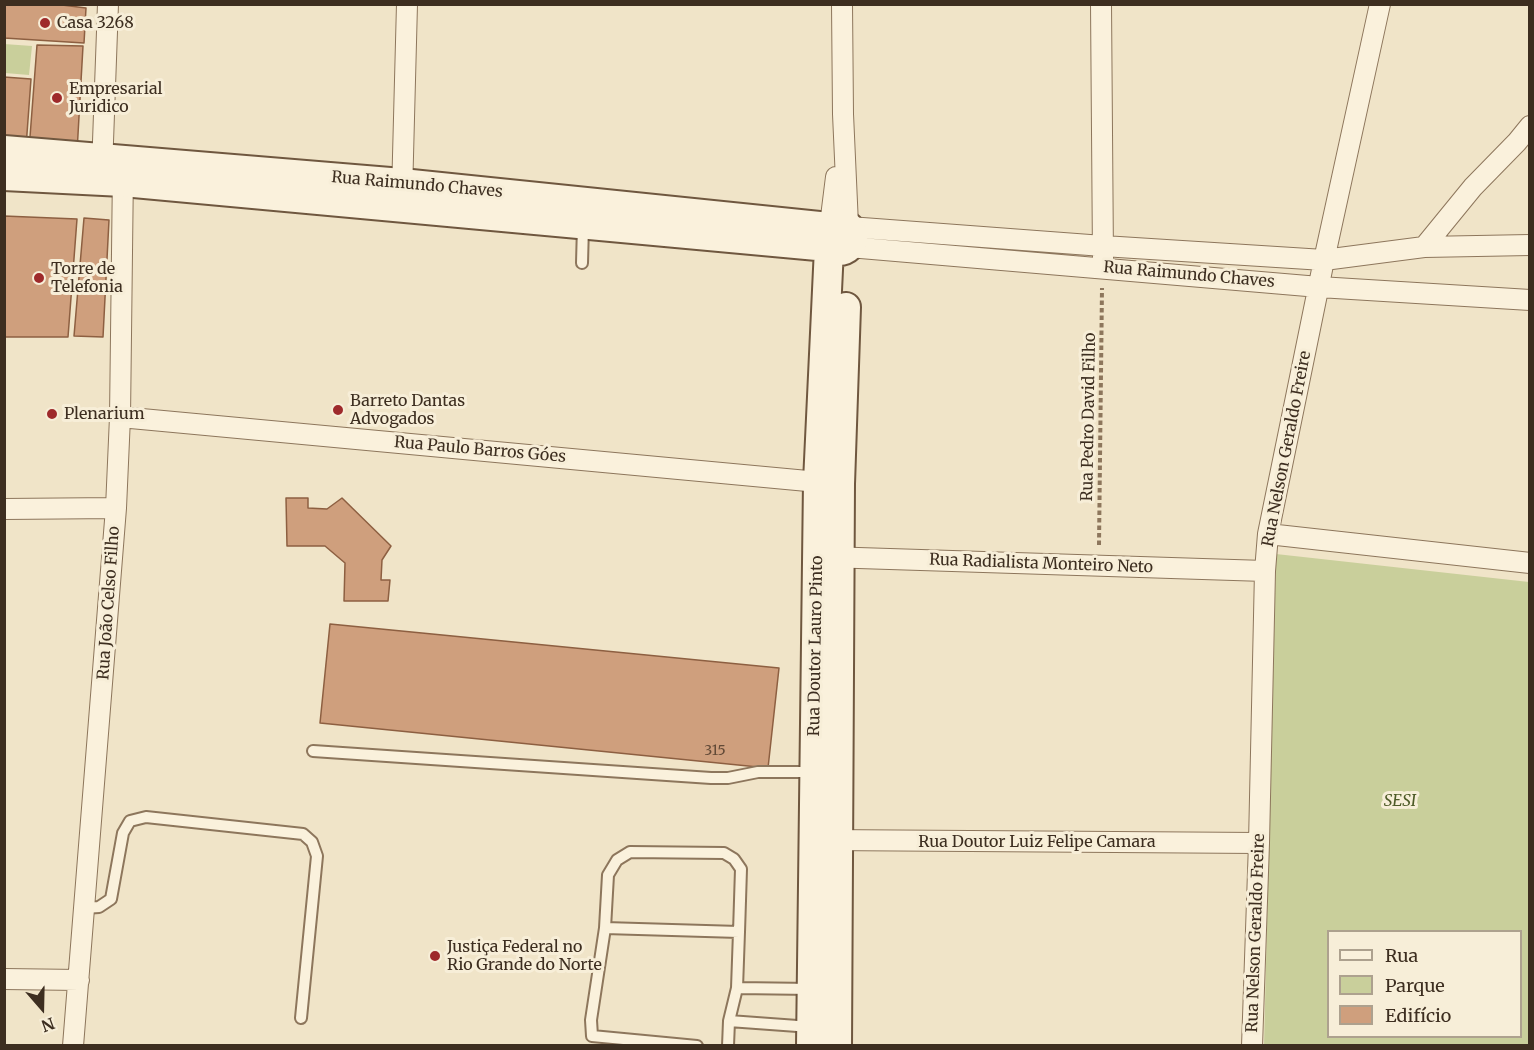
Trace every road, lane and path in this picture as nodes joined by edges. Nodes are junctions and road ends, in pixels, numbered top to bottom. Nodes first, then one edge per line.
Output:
1 (108, 4) edge
2 (406, 4) edge
3 (842, 4) edge
4 (1101, 4) edge
5 (1380, 4) edge
6 (1530, 126) edge
7 (4, 150) edge
8 (112, 170) junction
9 (4, 176) edge
10 (402, 196) junction
11 (584, 213) junction
12 (839, 237) junction
13 (1530, 245) edge
14 (1103, 246) junction
15 (1424, 247) junction
16 (1324, 260) junction
17 (582, 263) dead end
18 (1103, 268) junction
19 (1319, 287) junction
20 (1530, 300) edge
21 (120, 417) junction
22 (829, 483) junction
23 (116, 508) junction
24 (4, 509) edge
25 (1268, 534) junction
26 (828, 557) junction
27 (1530, 563) edge
28 (1099, 567) junction
29 (1265, 571) junction
30 (313, 751) dead end
31 (827, 771) junction
32 (826, 840) junction
33 (1259, 843) junction
34 (84, 908) junction
35 (605, 928) junction
36 (739, 932) junction
37 (4, 979) edge
38 (79, 980) junction
39 (737, 988) junction
40 (812, 989) junction
41 (301, 1018) dead end
42 (729, 1021) junction
43 (811, 1036) edge
44 (592, 1041) edge
45 (73, 1046) edge
46 (697, 1046) edge
47 (728, 1046) edge
48 (837, 1046) edge
49 (1252, 1046) edge

1 - 8 street, Rua João Celso Filho
2 - 10 street
3 - 12 street, Rua Doutor Lauro Pinto
4 - 14 street
5 - 16 street, Rua Nelson Geraldo Freire
6 - 15 street
7 - 8 street, Rua Raimundo Chaves
8 - 9 street, Rua Raimundo Chaves
8 - 10 street, Rua Raimundo Chaves
8 - 21 street, Rua João Celso Filho
10 - 11 street, Rua Raimundo Chaves
11 - 12 street, Rua Raimundo Chaves
11 - 17 lane
12 - 14 street, Rua Raimundo Chaves
12 - 18 street, Rua Raimundo Chaves
12 - 22 street, Rua Doutor Lauro Pinto
13 - 15 street, Rua Raimundo Chaves
14 - 16 street, Rua Raimundo Chaves
14 - 18 street
15 - 16 street, Rua Raimundo Chaves
16 - 19 street, Rua Nelson Geraldo Freire
18 - 19 street, Rua Raimundo Chaves
18 - 28 path, Rua Pedro David Filho
19 - 20 street, Rua Raimundo Chaves
19 - 25 street, Rua Nelson Geraldo Freire
21 - 22 street, Rua Paulo Barros Góes
21 - 23 street, Rua João Celso Filho
22 - 26 street, Rua Doutor Lauro Pinto
23 - 24 street
23 - 34 street, Rua João Celso Filho
25 - 27 street
25 - 29 street, Rua Nelson Geraldo Freire
26 - 28 street, Rua Radialista Monteiro Neto
26 - 31 street, Rua Doutor Lauro Pinto
28 - 29 street, Rua Radialista Monteiro Neto
29 - 33 street, Rua Nelson Geraldo Freire
30 - 31 lane
31 - 32 street, Rua Doutor Lauro Pinto
32 - 33 street, Rua Doutor Luiz Felipe Camara
32 - 40 street, Rua Doutor Lauro Pinto
32 - 48 street, Rua Doutor Lauro Pinto
33 - 49 street, Rua Nelson Geraldo Freire
34 - 38 street, Rua João Celso Filho
34 - 41 lane
35 - 36 lane
35 - 36 lane
35 - 44 lane
36 - 39 lane
37 - 38 street
38 - 45 street, Rua João Celso Filho
39 - 40 lane
39 - 42 lane
40 - 43 street, Rua Doutor Lauro Pinto
42 - 43 lane
42 - 47 lane
44 - 46 lane

